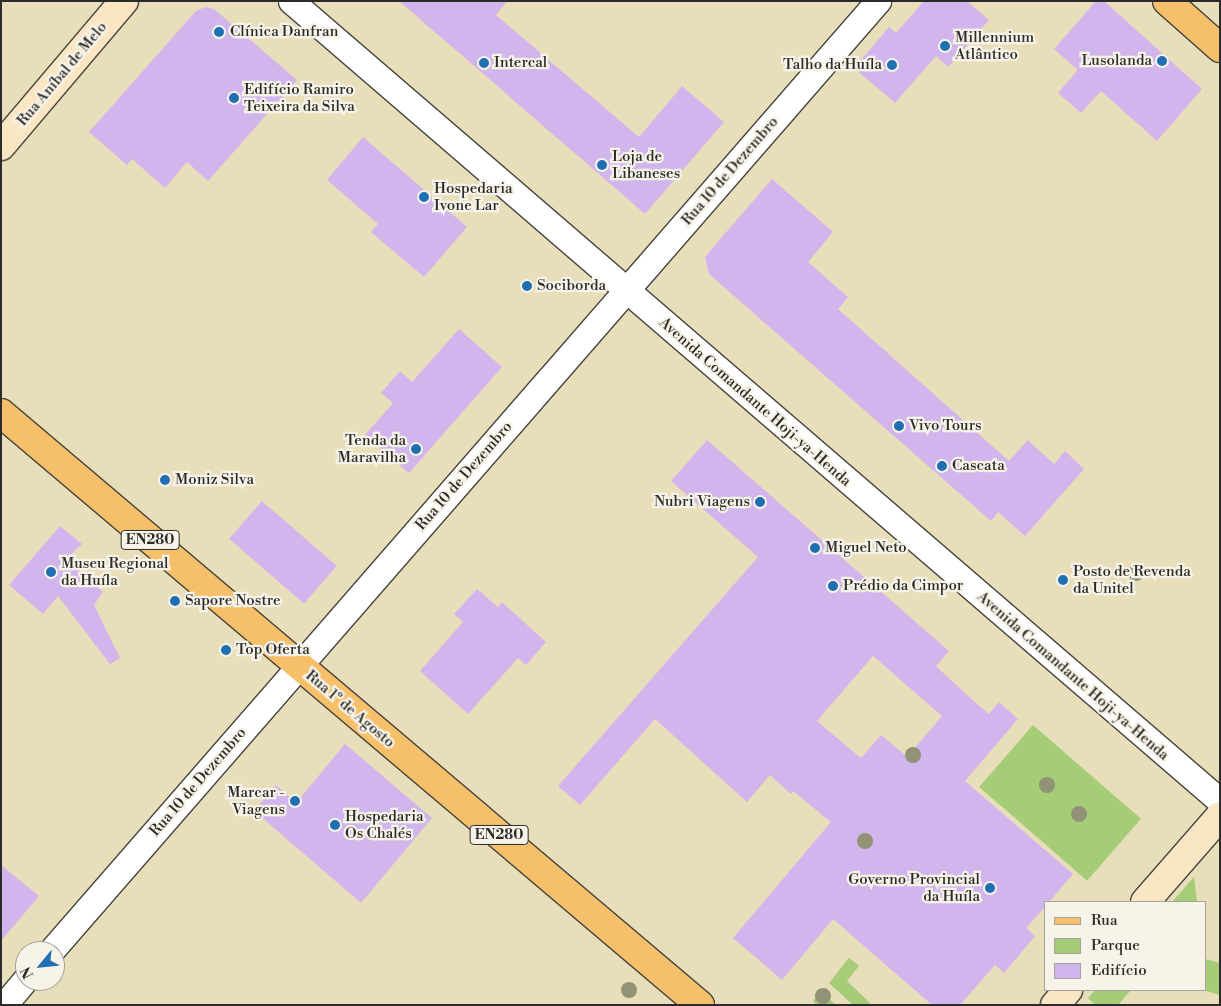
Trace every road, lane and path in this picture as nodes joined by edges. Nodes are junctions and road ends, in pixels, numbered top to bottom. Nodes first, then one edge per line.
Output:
1 (124, 1) edge
2 (291, 1) edge
3 (878, 1) edge
4 (1167, 1) edge
5 (1220, 48) edge
6 (1, 146) edge
7 (626, 290) junction
8 (1, 413) edge
9 (299, 666) junction
10 (1220, 801) edge
11 (1220, 816) edge
12 (1146, 901) edge
13 (59, 941) edge
14 (16, 991) edge
15 (1067, 991) edge
16 (4, 1005) edge
17 (700, 1005) edge
18 (1055, 1005) edge

1 - 6 street, Rua Aníbal de Melo
2 - 7 street, Avenida Comandante Hoji-ya-Henda
3 - 7 street, Rua 10 de Dezembro
4 - 5 main road
7 - 9 street, Rua 10 de Dezembro
7 - 10 street, Avenida Comandante Hoji-ya-Henda
8 - 9 main road, Rua 1º de Agosto / EN280
9 - 13 street, Rua 10 de Dezembro
9 - 17 main road, Rua 1º de Agosto / EN280
11 - 12 street
14 - 16 street
15 - 18 street

